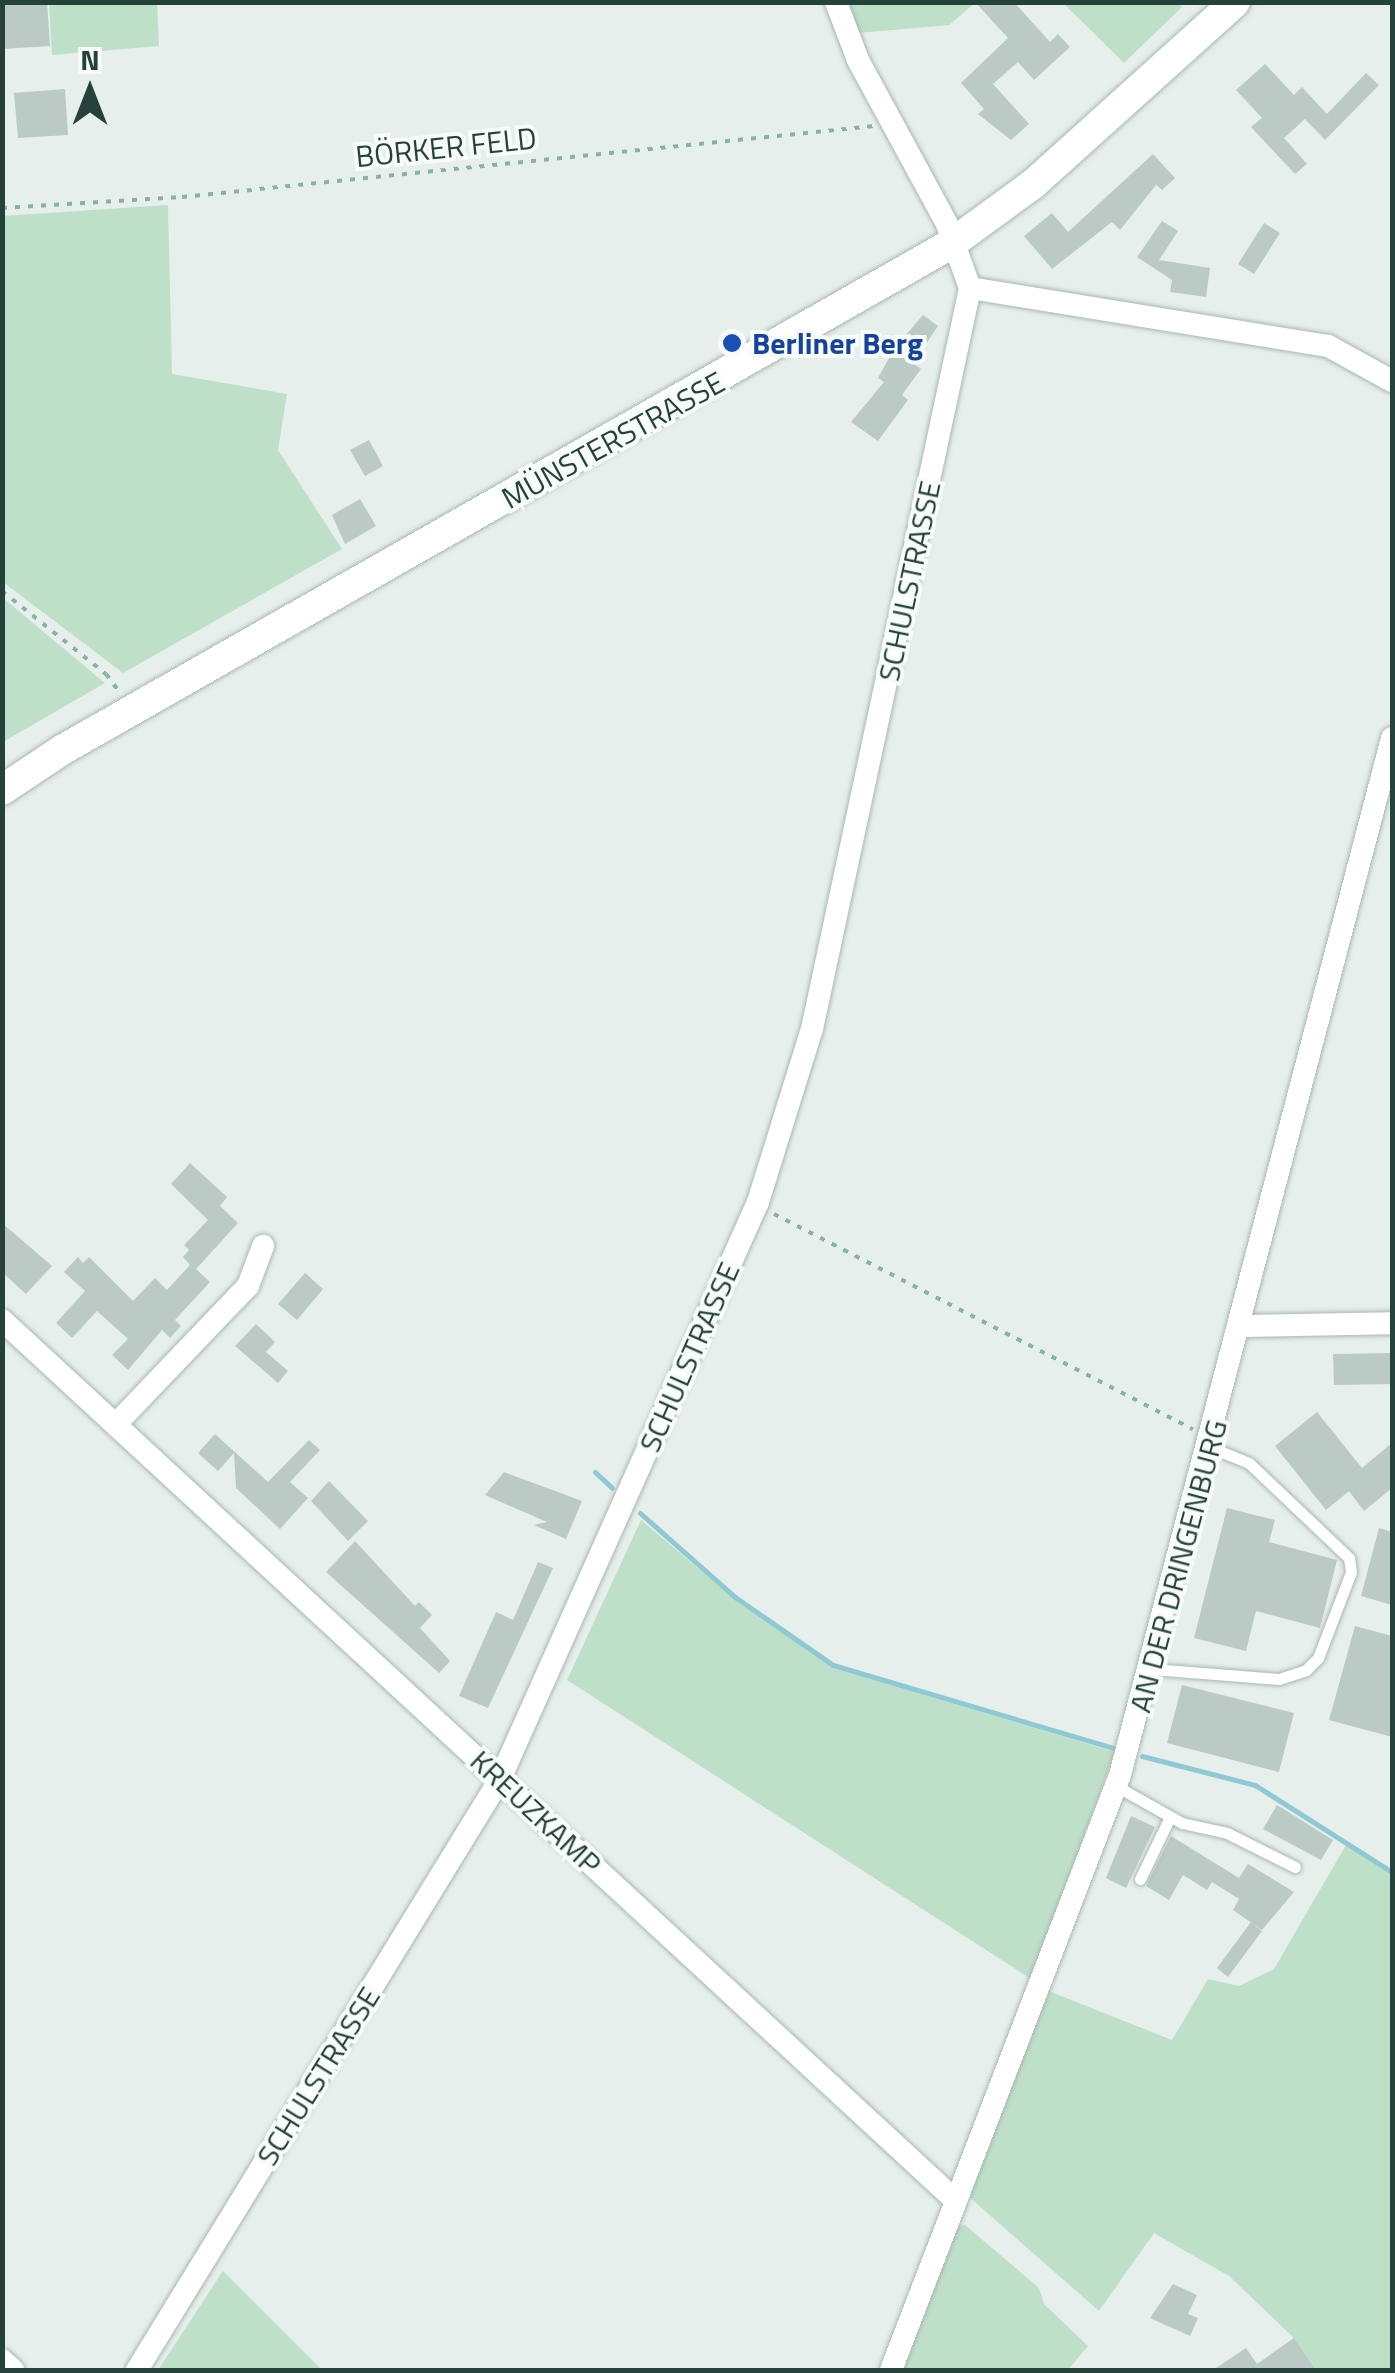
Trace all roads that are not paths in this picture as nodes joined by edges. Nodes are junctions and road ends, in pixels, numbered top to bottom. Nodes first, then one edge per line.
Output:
1 (836, 2) edge
2 (1235, 2) edge
3 (952, 244) junction
4 (970, 288) junction
5 (1392, 381) edge
6 (1392, 738) edge
7 (2, 790) edge
8 (263, 1246) dead end
9 (2, 1320) edge
10 (1392, 1323) edge
11 (1240, 1326) junction
12 (117, 1423) junction
13 (1211, 1443) junction
14 (1152, 1668) junction
15 (500, 1779) junction
16 (1116, 1786) junction
17 (1170, 1817) junction
18 (1295, 1867) dead end
19 (1140, 1879) dead end
20 (955, 2200) junction
21 (2, 2360) edge
22 (14, 2370) edge
23 (137, 2370) edge
24 (891, 2370) edge

1 - 3 street
2 - 3 main road, MÜNSTERSTRASSE
3 - 4 street
3 - 7 main road, MÜNSTERSTRASSE
4 - 5 street
4 - 15 street, SCHULSTRASSE
6 - 11 street, AN DER DRINGENBURG
8 - 12 street
9 - 12 street, KREUZKAMP
10 - 11 street
11 - 13 street, AN DER DRINGENBURG
12 - 15 street, KREUZKAMP
13 - 14 street, AN DER DRINGENBURG
13 - 14 lane
14 - 16 street, AN DER DRINGENBURG
15 - 20 street, KREUZKAMP
15 - 23 street, SCHULSTRASSE
16 - 17 lane
16 - 20 street, AN DER DRINGENBURG
17 - 18 lane
17 - 19 lane
20 - 24 street, AN DER DRINGENBURG
21 - 22 street

